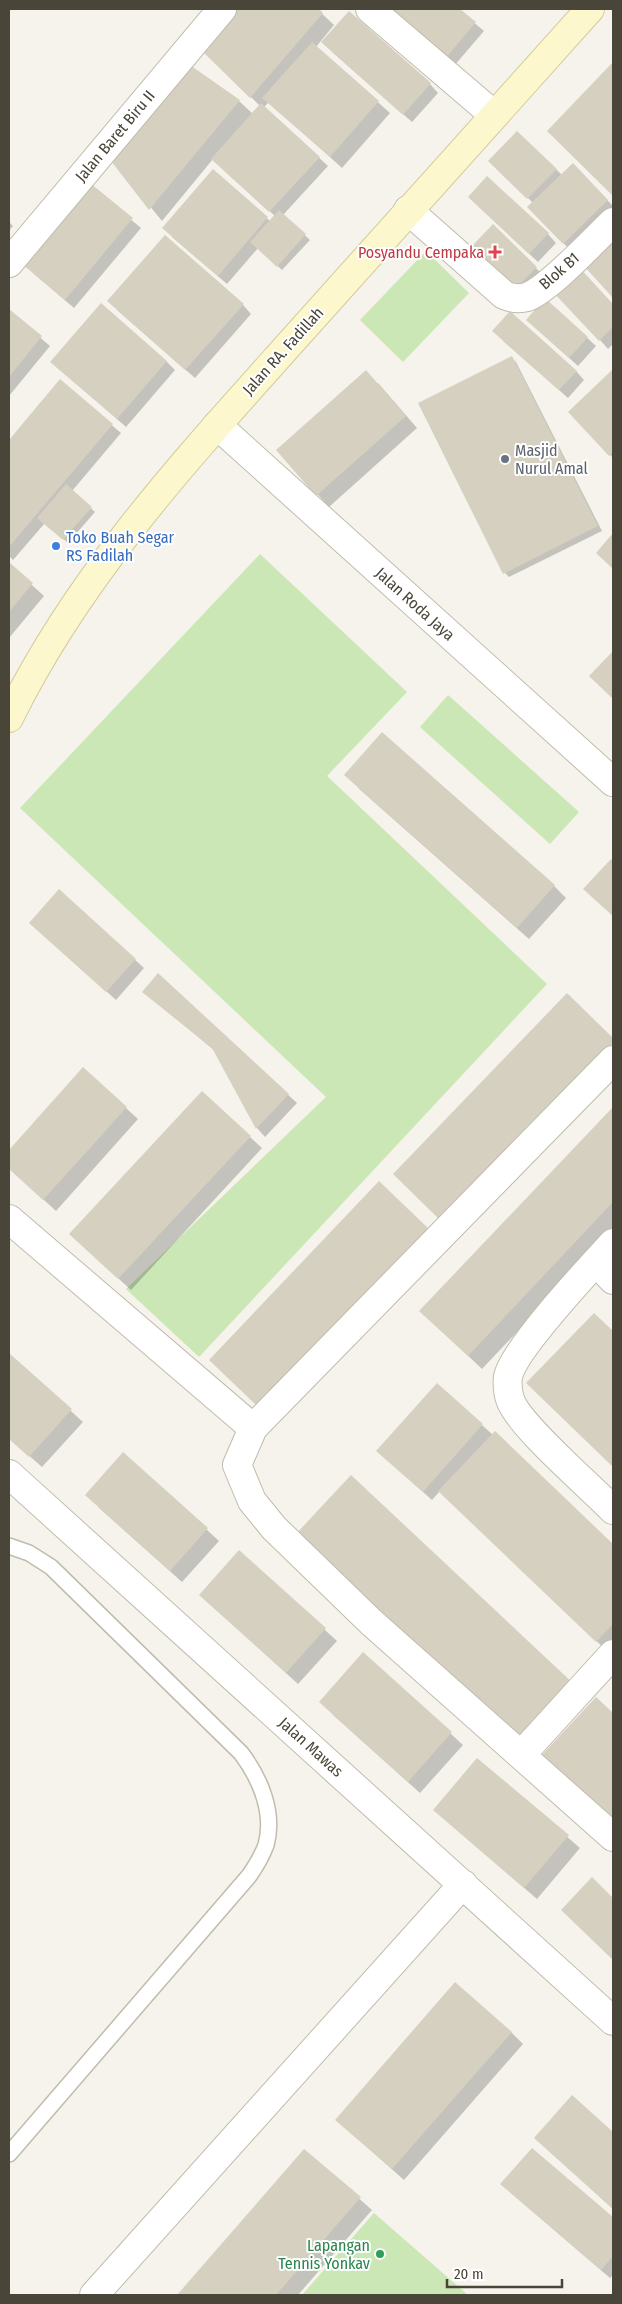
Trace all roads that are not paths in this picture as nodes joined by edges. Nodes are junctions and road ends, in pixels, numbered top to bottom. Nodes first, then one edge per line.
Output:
1 (222, 9) edge
2 (370, 9) edge
3 (590, 9) edge
4 (494, 115) junction
5 (408, 210) junction
6 (613, 222) edge
7 (9, 263) edge
8 (217, 425) junction
9 (12, 701) edge
10 (613, 782) edge
11 (613, 1060) edge
12 (9, 1219) edge
13 (607, 1262) edge
14 (253, 1428) junction
15 (9, 1474) edge
16 (613, 1510) edge
17 (9, 1546) edge
18 (613, 1654) edge
19 (521, 1754) junction
20 (613, 1837) edge
21 (463, 1884) junction
22 (613, 2021) edge
23 (9, 2154) edge
24 (94, 2295) edge

1 - 7 street, Jalan Baret Biru II
2 - 4 street
3 - 4 main road, Jalan RA. Fadillah
4 - 5 main road, Jalan RA. Fadillah
5 - 6 street, Blok B1
5 - 8 main road, Jalan RA. Fadillah
8 - 9 main road, Jalan RA. Fadillah
8 - 10 street, Jalan Roda Jaya
11 - 14 street
12 - 14 street
13 - 16 street
14 - 19 street
15 - 21 street, Jalan Mawas
17 - 23 lane
18 - 19 street
19 - 20 street
21 - 22 street, Jalan Mawas
21 - 24 street

